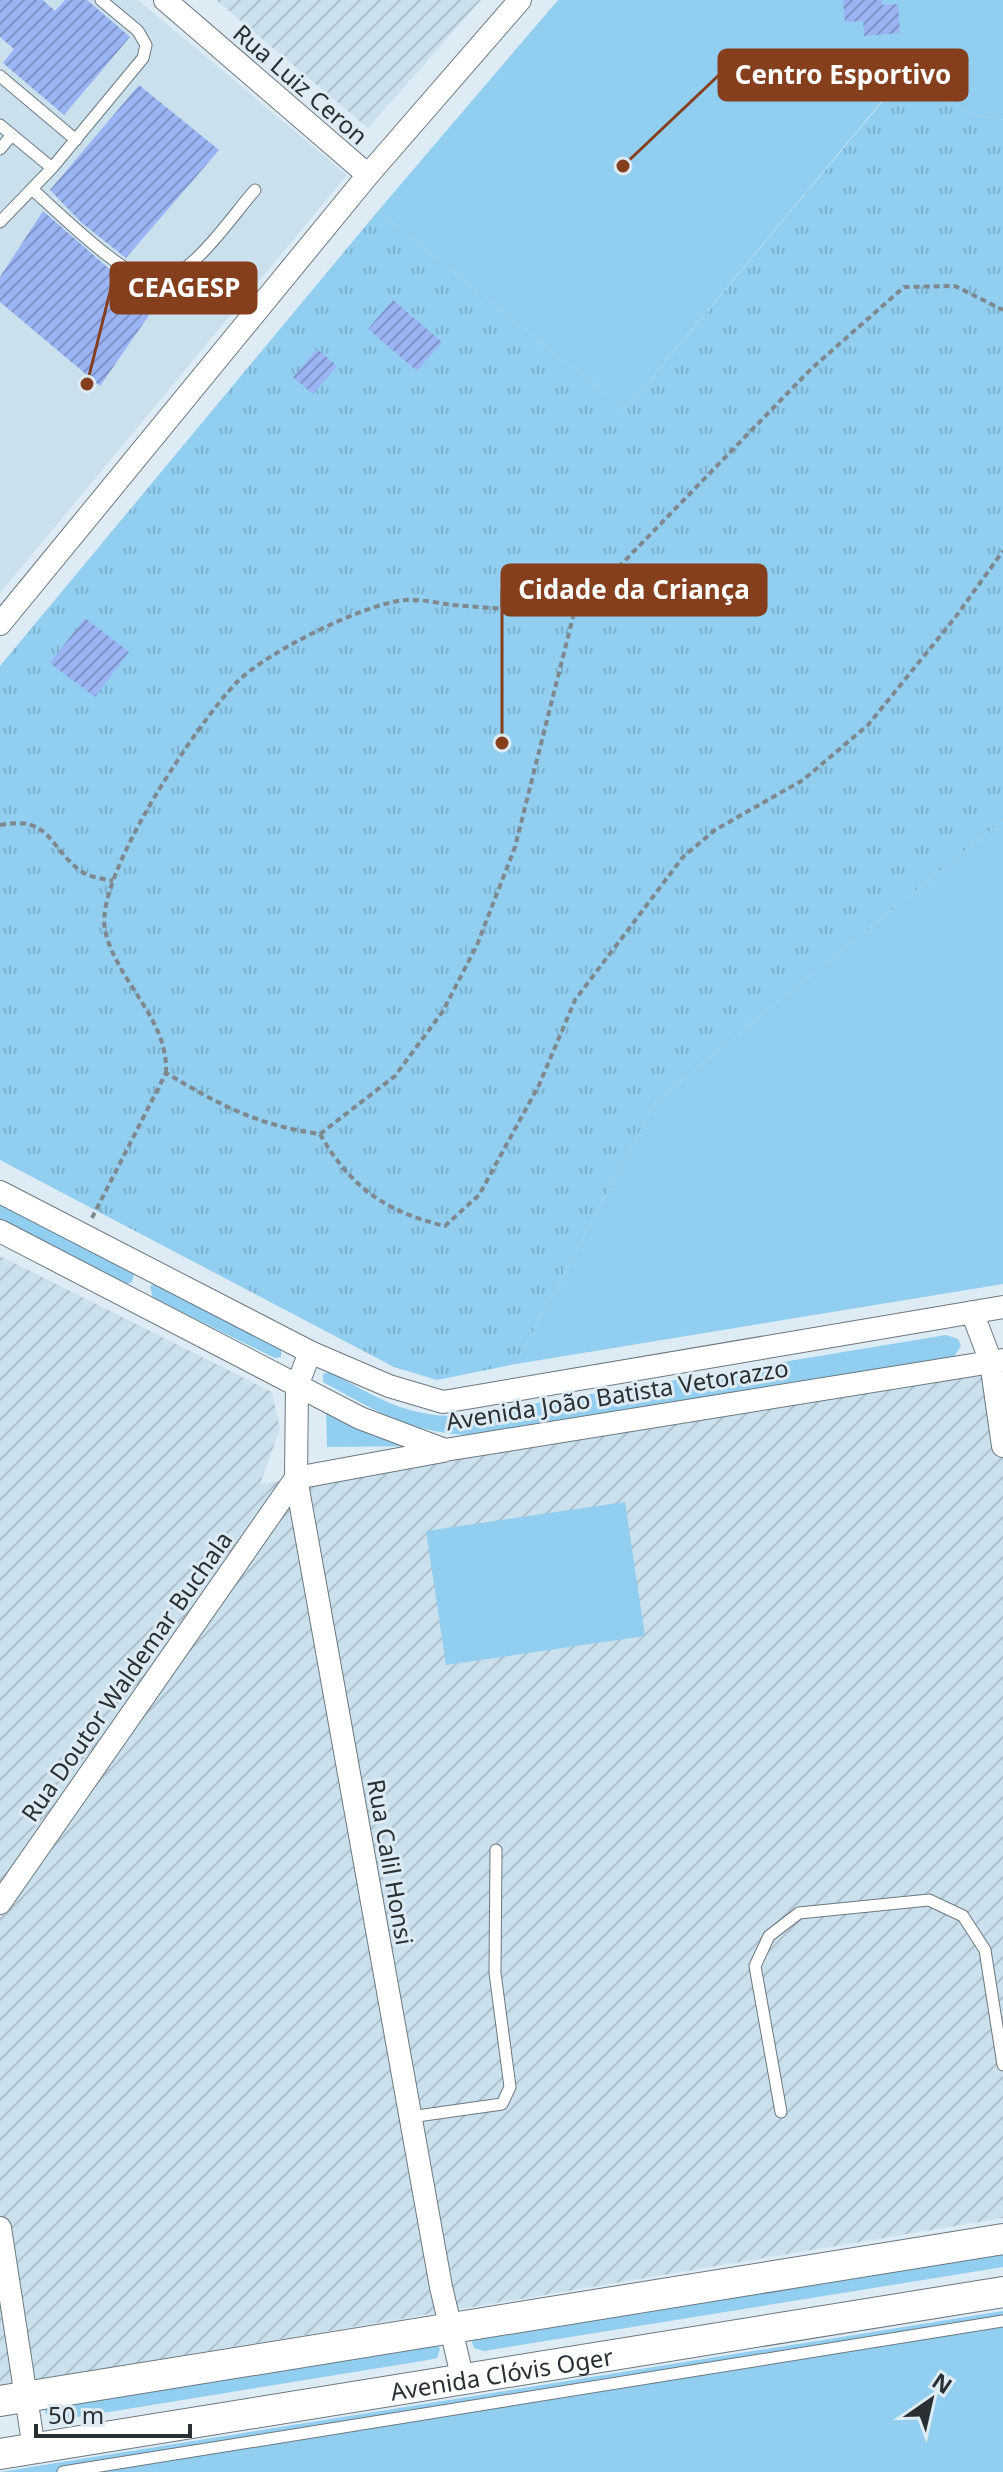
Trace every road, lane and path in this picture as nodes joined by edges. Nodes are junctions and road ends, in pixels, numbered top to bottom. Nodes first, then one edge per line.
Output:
1 (101, 0) edge
2 (165, 0) edge
3 (512, 3) edge
4 (0, 76) edge
5 (0, 125) edge
6 (12, 135) junction
7 (76, 140) junction
8 (0, 149) edge
9 (52, 168) junction
10 (368, 175) junction
11 (33, 190) junction
12 (255, 190) dead end
13 (0, 222) edge
14 (1003, 310) edge
15 (1003, 551) edge
16 (574, 613) junction
17 (0, 624) edge
18 (0, 825) edge
19 (113, 881) junction
20 (166, 1073) junction
21 (320, 1134) junction
22 (0, 1192) edge
23 (0, 1231) edge
24 (84, 1234) junction
25 (149, 1267) junction
26 (133, 1300) junction
27 (1003, 1307) edge
28 (972, 1312) junction
29 (310, 1352) junction
30 (997, 1361) edge
31 (297, 1386) junction
32 (1003, 1446) edge
33 (445, 1450) junction
34 (296, 1478) junction
35 (496, 1850) dead end
36 (0, 1903) edge
37 (1003, 2065) edge
38 (781, 2112) dead end
39 (410, 2117) junction
40 (0, 2228) edge
41 (1003, 2239) edge
42 (1003, 2292) edge
43 (1003, 2321) edge
44 (450, 2326) junction
45 (463, 2380) junction
46 (13, 2398) edge
47 (34, 2449) junction
48 (0, 2454) edge
49 (63, 2472) edge

1 - 7 lane
2 - 10 street, Rua Luiz Ceron
3 - 10 street
4 - 7 lane
5 - 6 lane
6 - 8 lane
6 - 9 lane
7 - 9 lane
9 - 11 lane
10 - 17 street
11 - 12 lane
11 - 13 lane
14 - 16 path
15 - 21 path
16 - 19 path
16 - 21 path
18 - 19 path
19 - 20 path
20 - 21 path
20 - 24 path
22 - 24 street, Avenida João Batista Vetorazzo
23 - 26 street, Avenida João Batista Vetorazzo
24 - 25 street, Avenida João Batista Vetorazzo
25 - 26 street
25 - 29 street, Avenida João Batista Vetorazzo
26 - 31 street, Avenida João Batista Vetorazzo
27 - 28 street, Avenida João Batista Vetorazzo
28 - 29 street, Avenida João Batista Vetorazzo
28 - 30 street
29 - 31 street, Rua Calil Honsi
30 - 32 street
30 - 33 street, Avenida João Batista Vetorazzo
31 - 33 street, Avenida João Batista Vetorazzo
31 - 34 street, Rua Calil Honsi
33 - 34 street
34 - 36 street, Rua Doutor Waldemar Buchala
34 - 39 street, Rua Calil Honsi
35 - 39 lane
37 - 38 lane
39 - 44 street, Rua Calil Honsi
40 - 46 street
41 - 44 main road
42 - 45 main road, Avenida Clóvis Oger
43 - 49 lane
44 - 45 street, Rua Calil Honsi
44 - 46 main road
45 - 47 main road, Avenida Clóvis Oger
46 - 47 street
47 - 48 main road, Avenida Clóvis Oger

